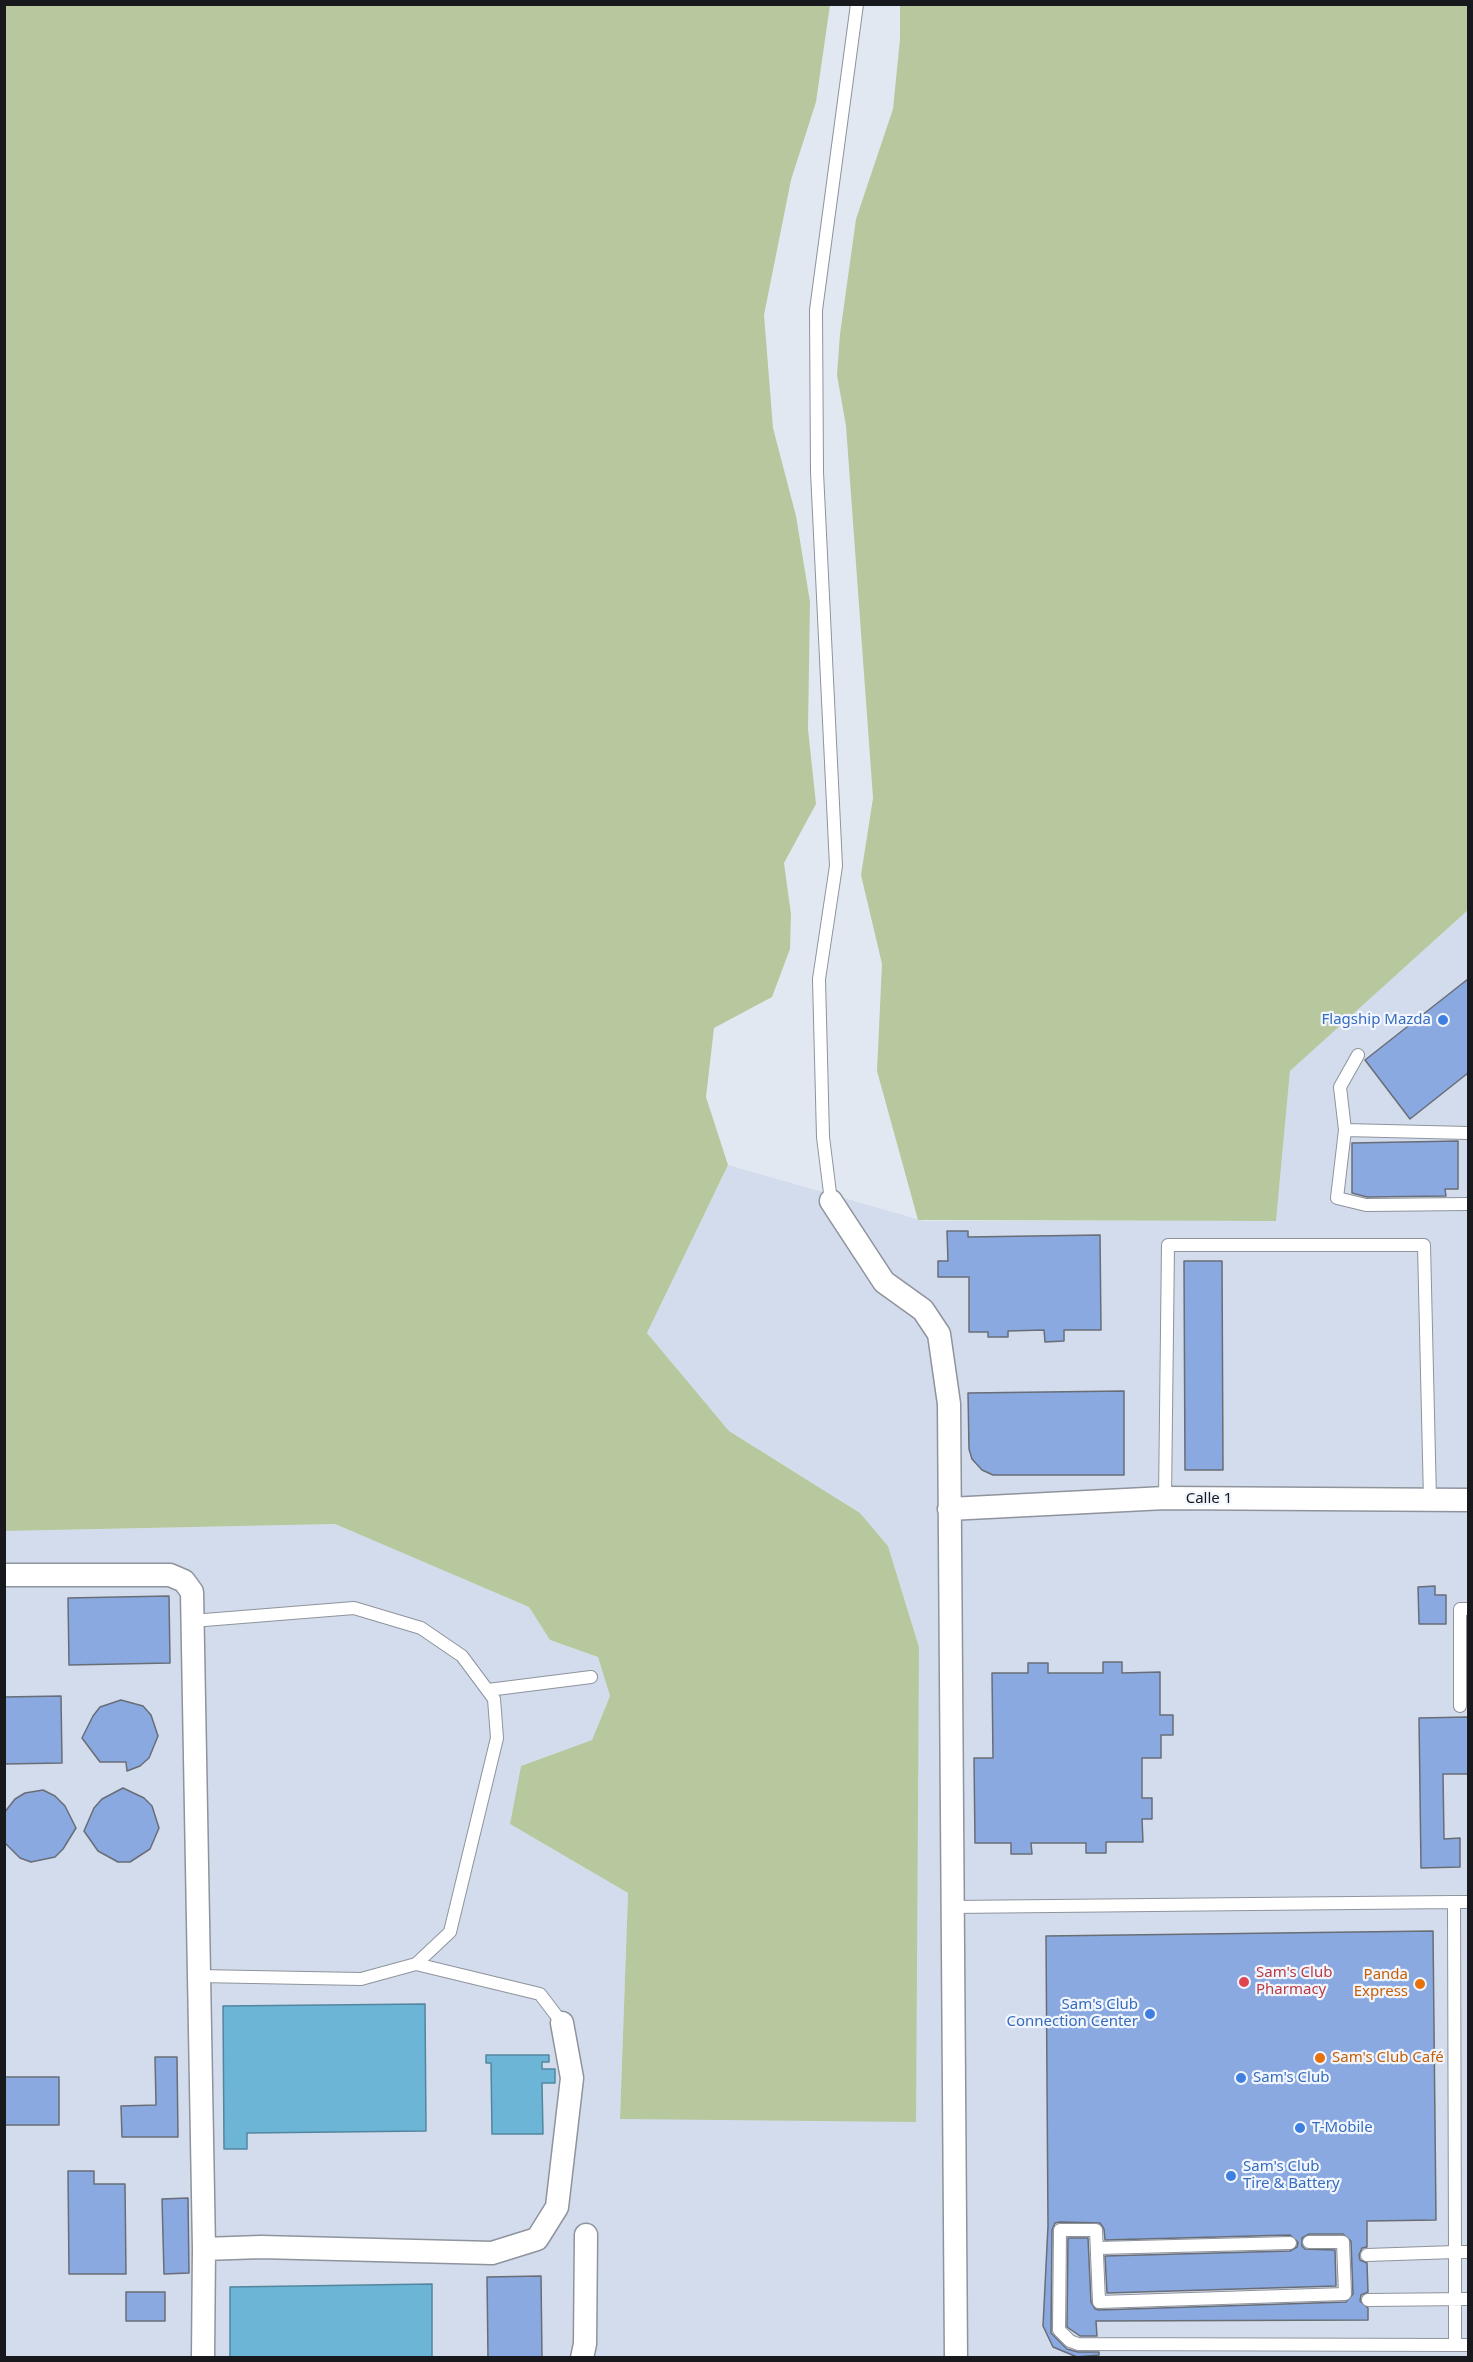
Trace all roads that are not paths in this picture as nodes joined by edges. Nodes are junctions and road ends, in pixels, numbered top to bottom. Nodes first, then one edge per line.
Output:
1 (857, 4) edge
2 (1358, 1055) dead end
3 (1345, 1130) junction
4 (1468, 1133) edge
5 (831, 1201) joint
6 (1468, 1204) edge
7 (1165, 1498) junction
8 (1430, 1500) junction
9 (1468, 1500) edge
10 (949, 1509) junction
11 (4, 1575) edge
12 (1468, 1609) edge
13 (192, 1621) junction
14 (591, 1677) dead end
15 (488, 1690) junction
16 (1460, 1706) dead end
17 (1454, 1902) junction
18 (1468, 1902) edge
19 (952, 1907) junction
20 (416, 1964) junction
21 (198, 1976) junction
22 (562, 2022) joint
23 (1462, 2202) edge
24 (586, 2235) dead end
25 (1309, 2242) dead end
26 (1290, 2243) dead end
27 (1098, 2248) junction
28 (204, 2249) junction
29 (1455, 2252) junction
30 (1468, 2252) edge
31 (1367, 2255) dead end
32 (1455, 2298) junction
33 (1468, 2299) edge
34 (1368, 2300) dead end
35 (1455, 2345) junction
36 (1468, 2345) edge
37 (203, 2358) edge
38 (582, 2358) edge
39 (956, 2358) edge

1 - 5 lane
2 - 3 lane
3 - 4 lane
3 - 6 lane
5 - 10 street
7 - 8 street, Calle 1
7 - 8 lane
7 - 10 street, Calle 1
8 - 9 street, Calle 1
10 - 19 street
11 - 13 street
12 - 16 lane
13 - 15 lane
13 - 21 street
14 - 15 lane
15 - 20 lane
17 - 18 lane
17 - 19 lane
17 - 23 lane
19 - 39 street
20 - 21 lane
20 - 22 lane
21 - 28 street
22 - 28 street
23 - 29 lane
24 - 38 street
25 - 27 lane
26 - 27 lane
27 - 35 lane
28 - 37 street
29 - 30 lane
29 - 31 lane
29 - 32 lane
32 - 33 lane
32 - 34 lane
32 - 35 lane
35 - 36 lane

